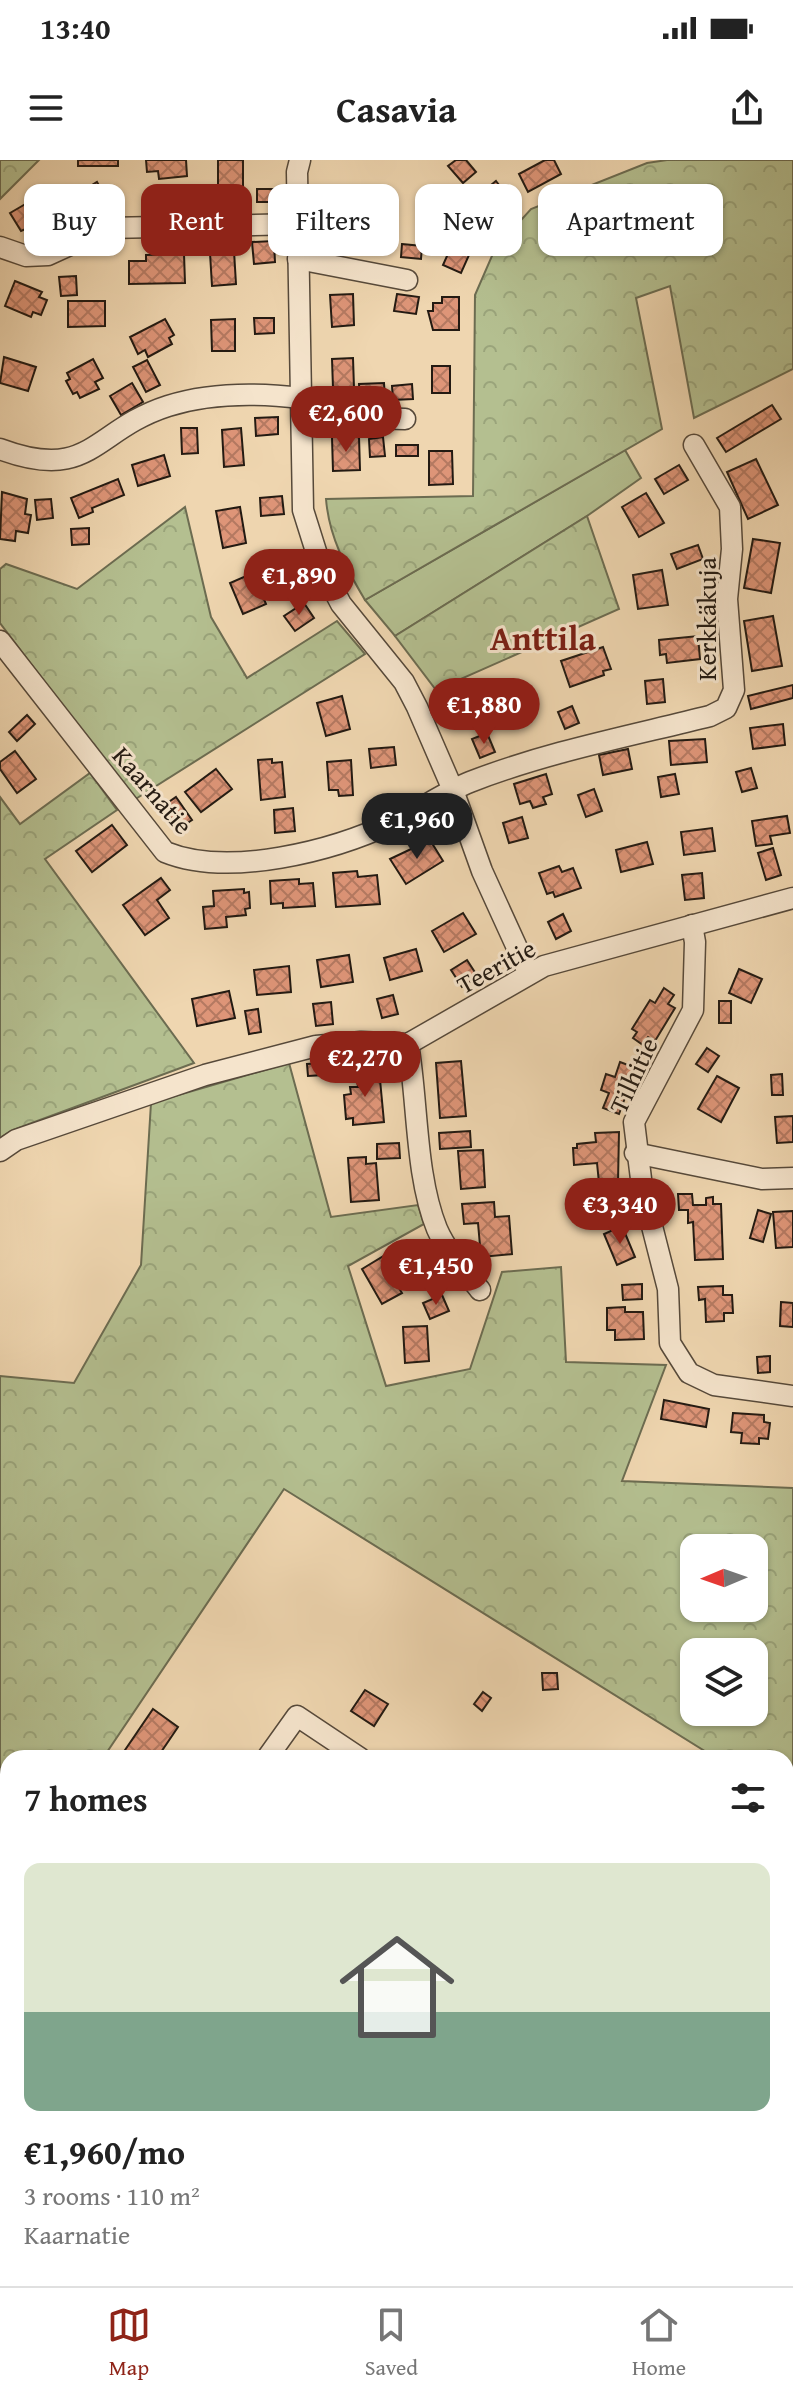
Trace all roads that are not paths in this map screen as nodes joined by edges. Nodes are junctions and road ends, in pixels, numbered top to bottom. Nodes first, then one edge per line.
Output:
1 (300, 160) edge
2 (300, 184) edge
3 (268, 225) edge
4 (0, 247) edge
5 (298, 256) edge
6 (298, 259) junction
7 (407, 280) dead end
8 (302, 407) junction
9 (405, 419) dead end
10 (694, 445) dead end
11 (0, 449) edge
12 (0, 641) edge
13 (453, 790) junction
14 (793, 898) edge
15 (692, 925) junction
16 (529, 974) junction
17 (408, 1044) junction
18 (0, 1151) edge
19 (635, 1153) junction
20 (793, 1178) edge
21 (480, 1290) dead end
22 (793, 1396) edge
23 (273, 1750) edge
24 (348, 1750) edge

1 - 2 street
3 - 4 street
5 - 6 street
6 - 7 street
6 - 8 street
8 - 9 street
8 - 11 street
8 - 13 street
10 - 13 street, Kerkkäkuja
12 - 13 street, Kaarnatie
13 - 16 street
14 - 15 street, Teeritie
15 - 16 street, Teeritie
15 - 19 street, Tilhitie
16 - 17 street, Teeritie
17 - 18 street
17 - 21 street
19 - 20 street
19 - 22 street, Tilhitie
23 - 24 street

